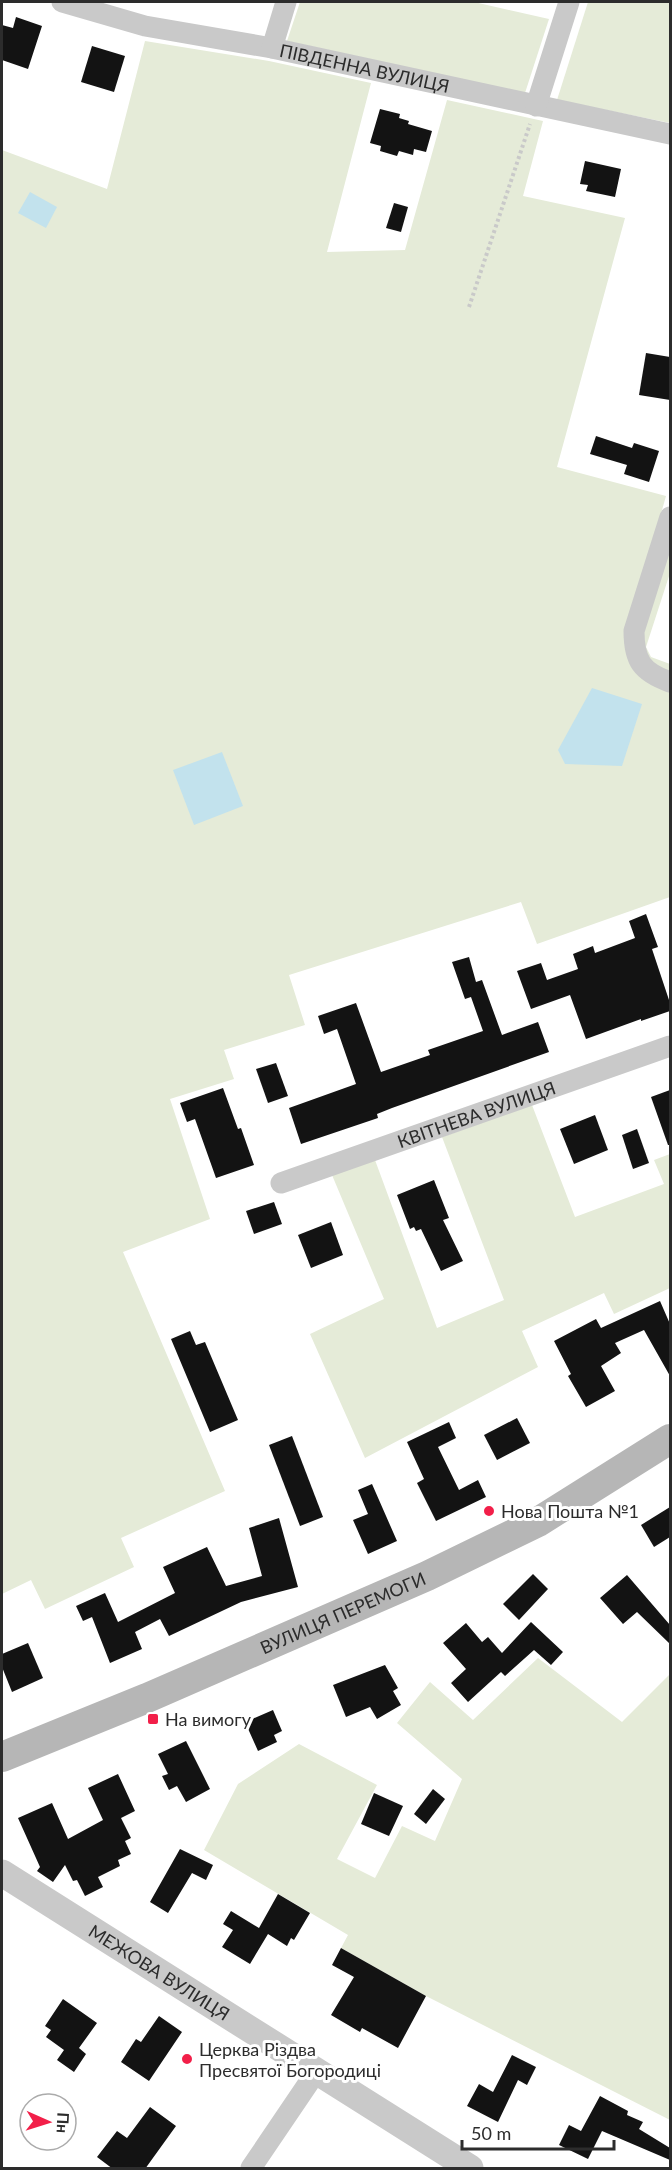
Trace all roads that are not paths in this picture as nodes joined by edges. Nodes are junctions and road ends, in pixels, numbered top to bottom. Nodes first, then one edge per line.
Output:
1 (62, 2) edge
2 (286, 2) edge
3 (569, 2) edge
4 (272, 48) junction
5 (536, 106) junction
6 (670, 134) edge
7 (670, 517) edge
8 (670, 682) edge
9 (670, 1046) edge
10 (281, 1183) dead end
11 (670, 1439) edge
12 (2, 1757) edge
13 (2, 1873) edge
14 (316, 2072) junction
15 (250, 2169) edge
16 (470, 2169) edge

1 - 4 street, ПІВДЕННА ВУЛИЦЯ
2 - 4 street
3 - 5 street
4 - 5 street, ПІВДЕННА ВУЛИЦЯ
5 - 6 street, ПІВДЕННА ВУЛИЦЯ
7 - 8 street
9 - 10 street, КВІТНЕВА ВУЛИЦЯ
11 - 12 main road, ВУЛИЦЯ ПЕРЕМОГИ
13 - 14 street, МЕЖОВА ВУЛИЦЯ
14 - 15 street
14 - 16 street, МЕЖОВА ВУЛИЦЯ

